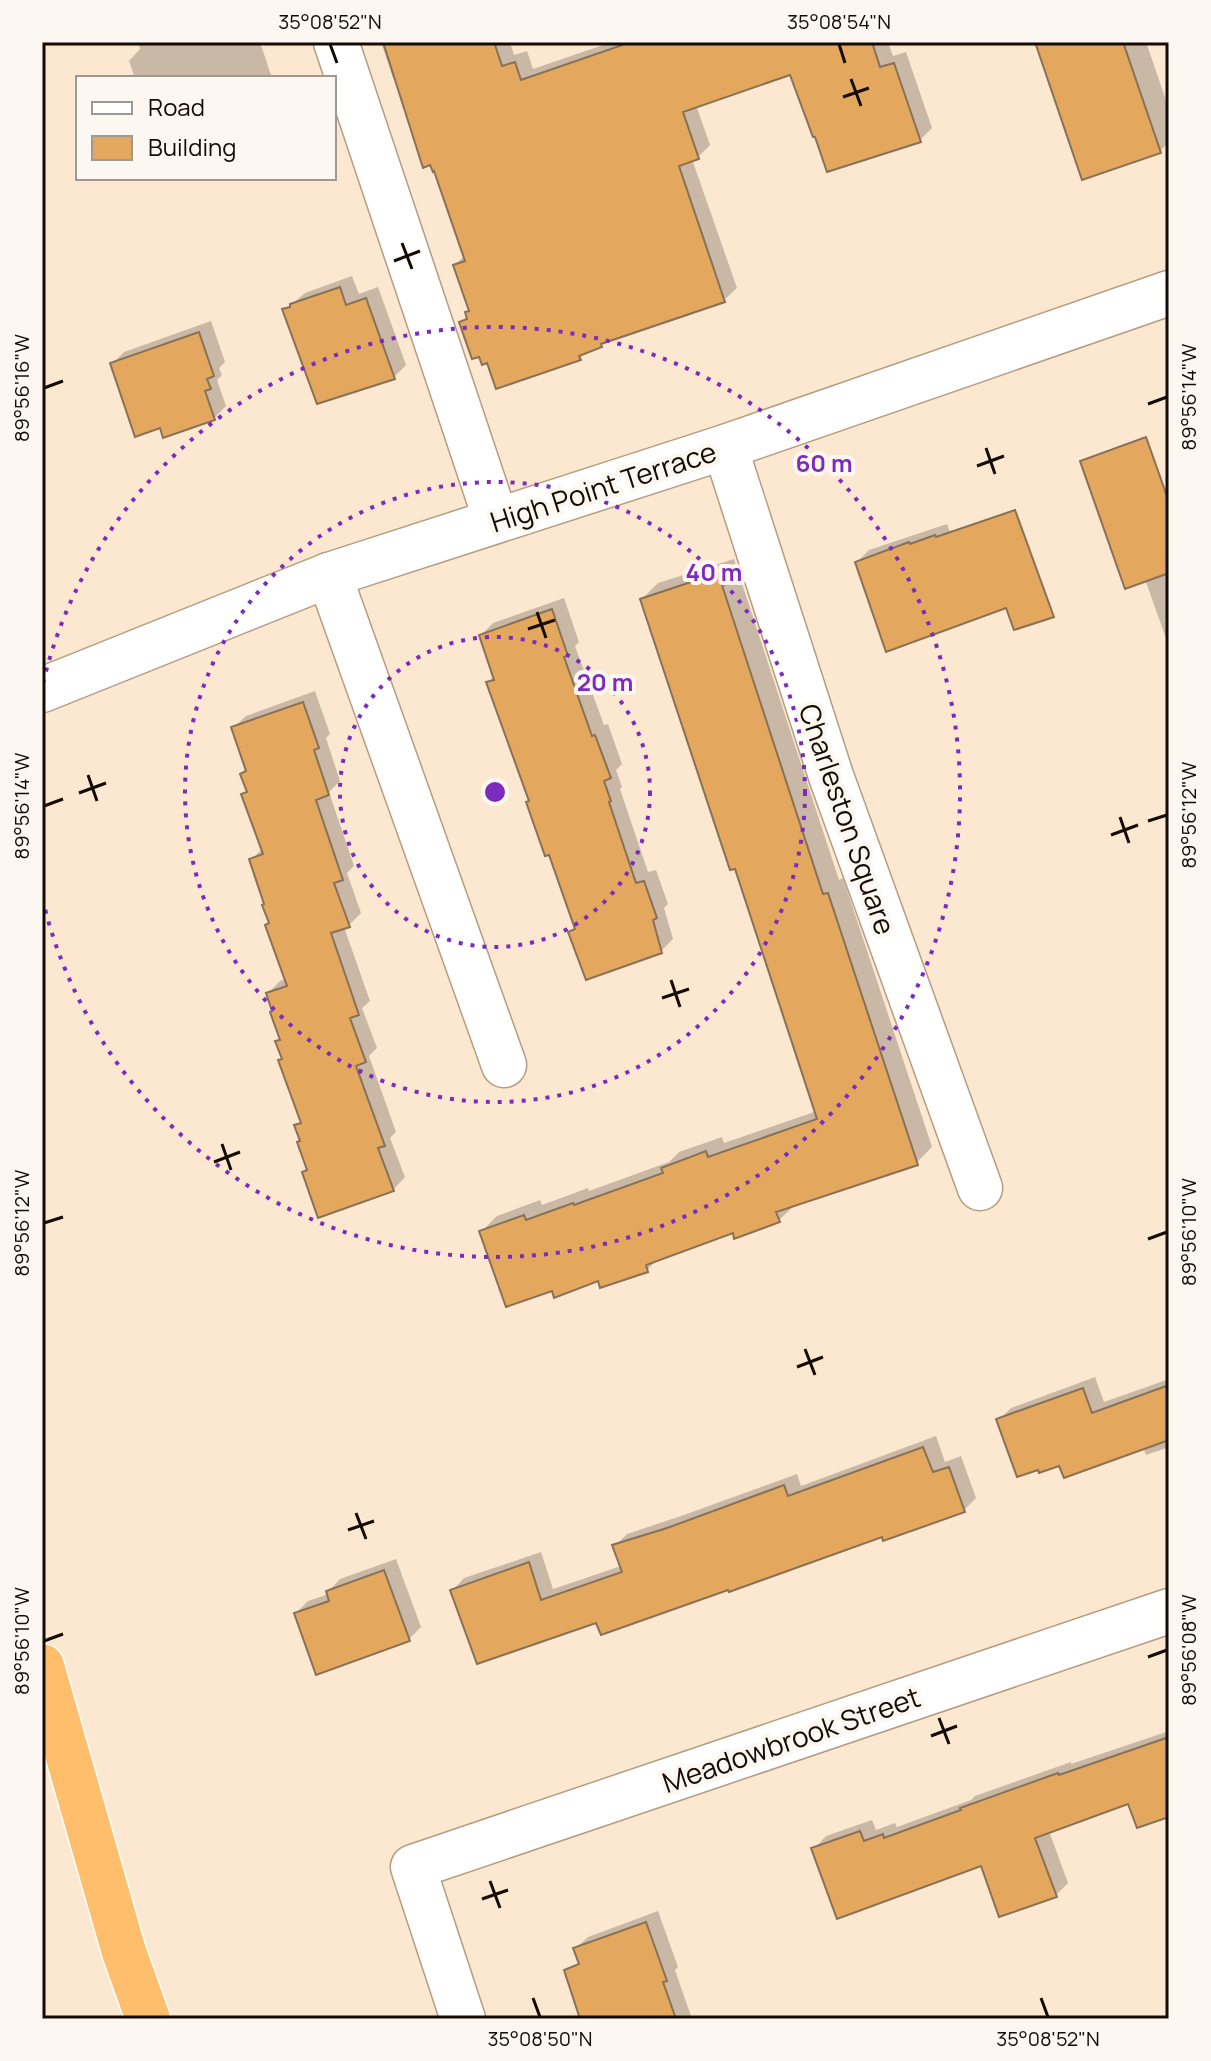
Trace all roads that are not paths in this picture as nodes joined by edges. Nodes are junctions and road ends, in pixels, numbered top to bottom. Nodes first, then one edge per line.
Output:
1 (336, 42) edge
2 (1169, 293) edge
3 (725, 447) junction
4 (496, 520) junction
5 (329, 575) junction
6 (42, 690) edge
7 (504, 1065) dead end
8 (980, 1188) dead end
9 (1169, 1611) edge
10 (42, 1666) edge
11 (148, 2019) edge
12 (463, 2019) edge

1 - 4 street
2 - 3 street, High Point Terrace
3 - 4 street, High Point Terrace
3 - 8 street, Charleston Square
4 - 5 street, High Point Terrace
5 - 6 street, High Point Terrace
5 - 7 street
9 - 12 street, Meadowbrook Street
10 - 11 highway

